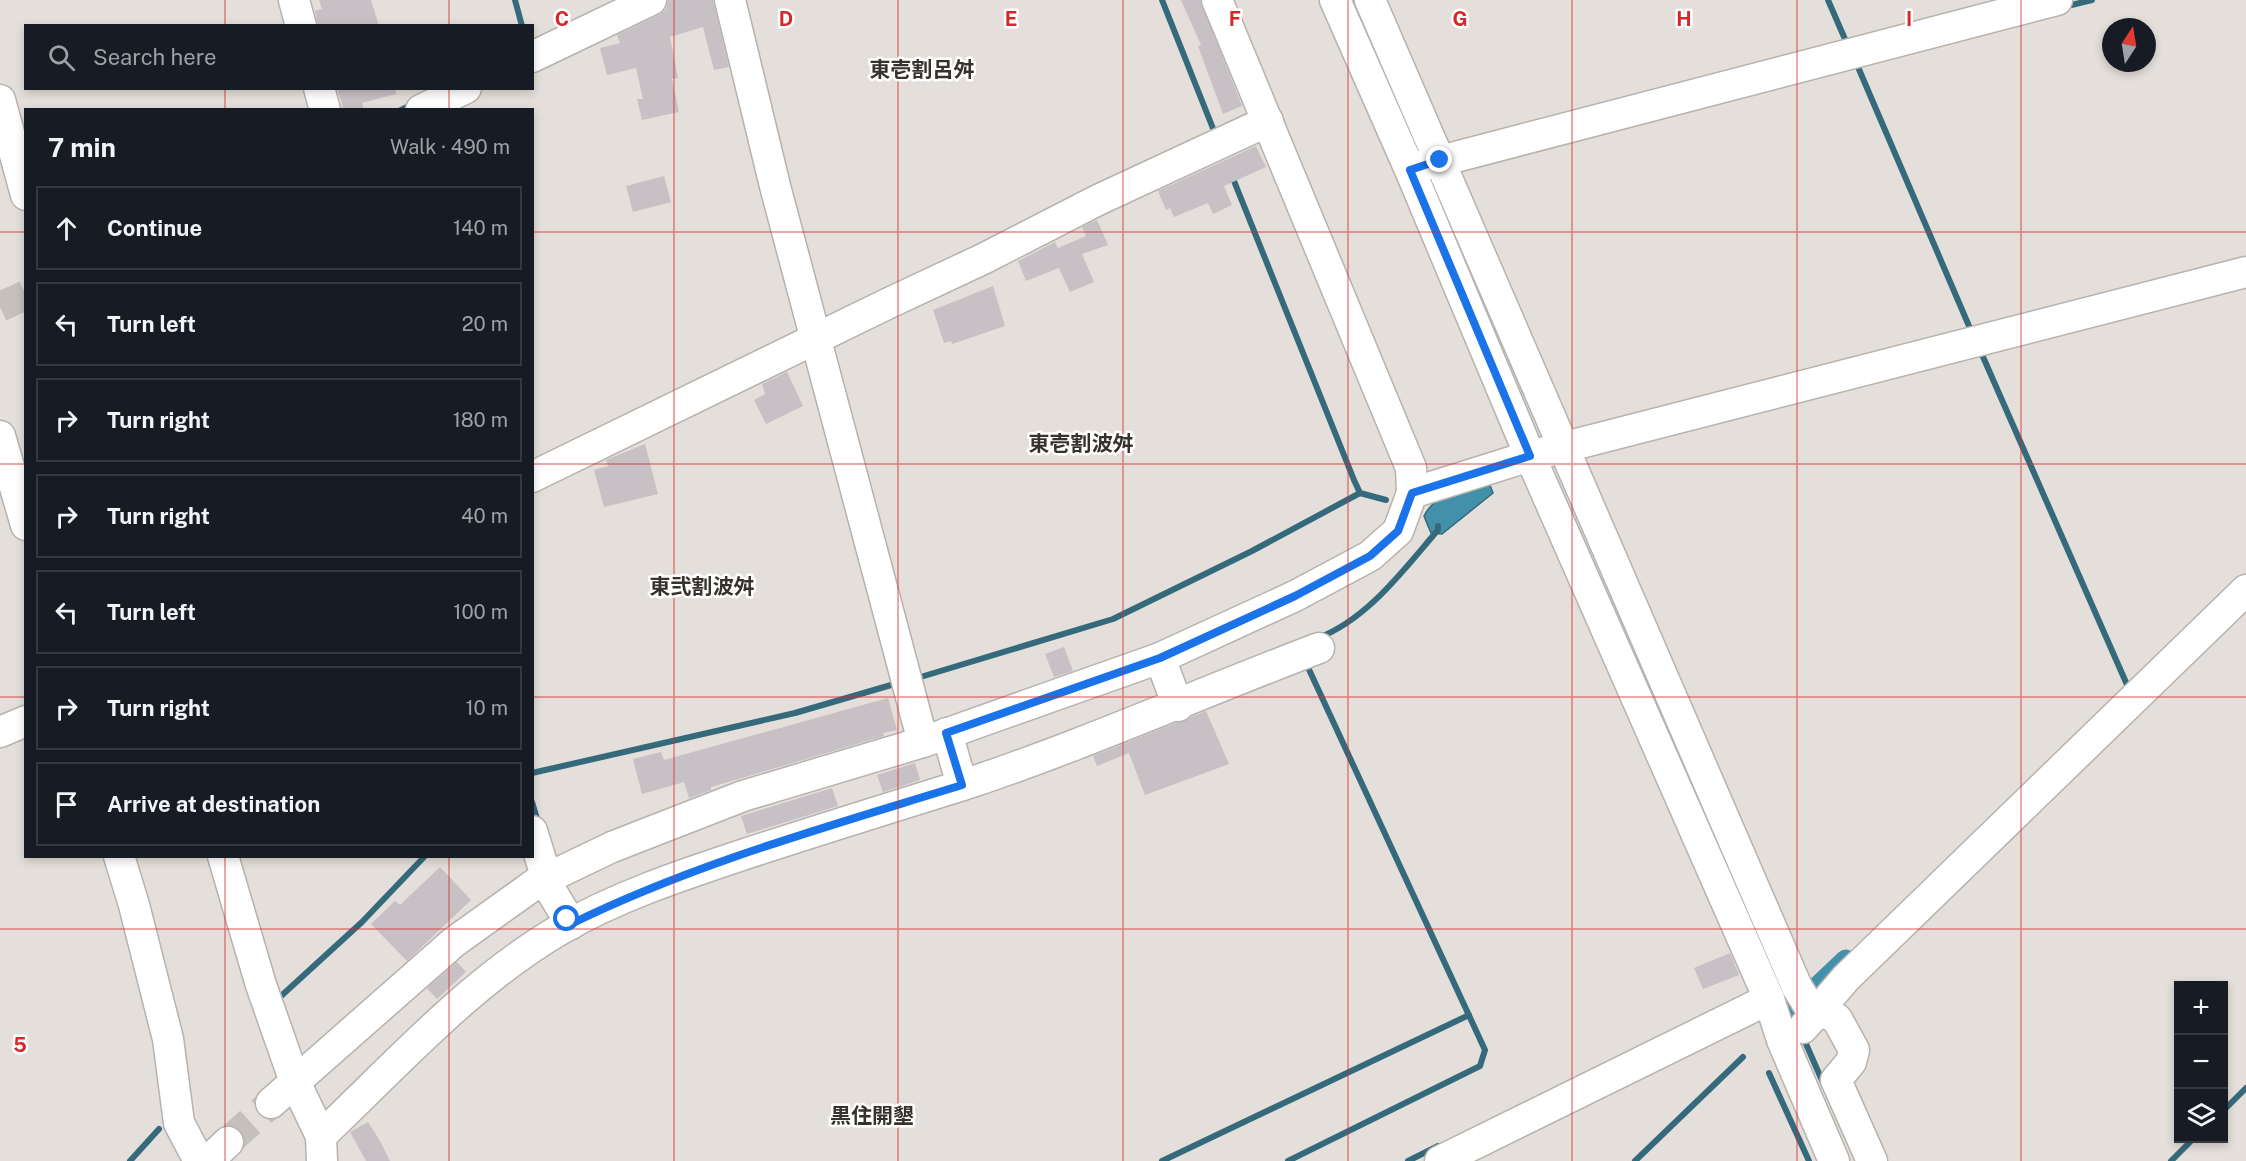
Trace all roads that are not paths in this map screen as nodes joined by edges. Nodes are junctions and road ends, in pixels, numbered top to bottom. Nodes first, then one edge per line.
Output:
1 (294, 0) edge
2 (651, 0) edge
3 (730, 0) edge
4 (1217, 0) edge
5 (1335, 0) edge
6 (1370, 0) edge
7 (2057, 0) edge
8 (300, 24) edge
9 (534, 56) edge
10 (320, 90) edge
11 (462, 90) edge
12 (0, 100) edge
13 (324, 108) edge
14 (424, 108) edge
15 (1268, 121) junction
16 (1432, 166) junction
17 (24, 188) edge
18 (2246, 272) edge
19 (814, 330) junction
20 (0, 436) edge
21 (1549, 451) junction
22 (534, 476) edge
23 (1412, 493) junction
24 (24, 518) edge
25 (2246, 590) edge
26 (1308, 652) dead end
27 (1160, 658) junction
28 (1176, 699) junction
29 (24, 722) edge
30 (0, 732) edge
31 (934, 738) junction
32 (960, 778) junction
33 (534, 837) edge
34 (120, 858) edge
35 (224, 858) edge
36 (547, 878) junction
37 (567, 918) junction
38 (1769, 999) junction
39 (1804, 1017) junction
40 (295, 1082) junction
41 (271, 1103) tunnel mouth
42 (322, 1148) edge
43 (199, 1161) edge
44 (1440, 1161) edge
45 (1834, 1161) edge
46 (1872, 1161) edge

1 - 8 street
2 - 9 street
3 - 19 street
4 - 15 street
5 - 16 street
6 - 16 street
7 - 16 street
10 - 13 street
11 - 14 street
12 - 17 street
15 - 19 street
15 - 23 street
16 - 21 street
18 - 21 street
19 - 22 street
19 - 31 street
20 - 24 street
21 - 23 street
21 - 38 street
21 - 39 street
23 - 27 street
25 - 39 street
26 - 28 street
27 - 28 street
27 - 31 street
28 - 32 street
29 - 30 street
31 - 32 street
31 - 36 street
32 - 37 street
33 - 36 street
34 - 43 street
35 - 40 street
36 - 37 street
36 - 40 street
37 - 42 street
38 - 39 street
38 - 44 street
39 - 45 street
39 - 46 street
40 - 41 street
40 - 42 street

